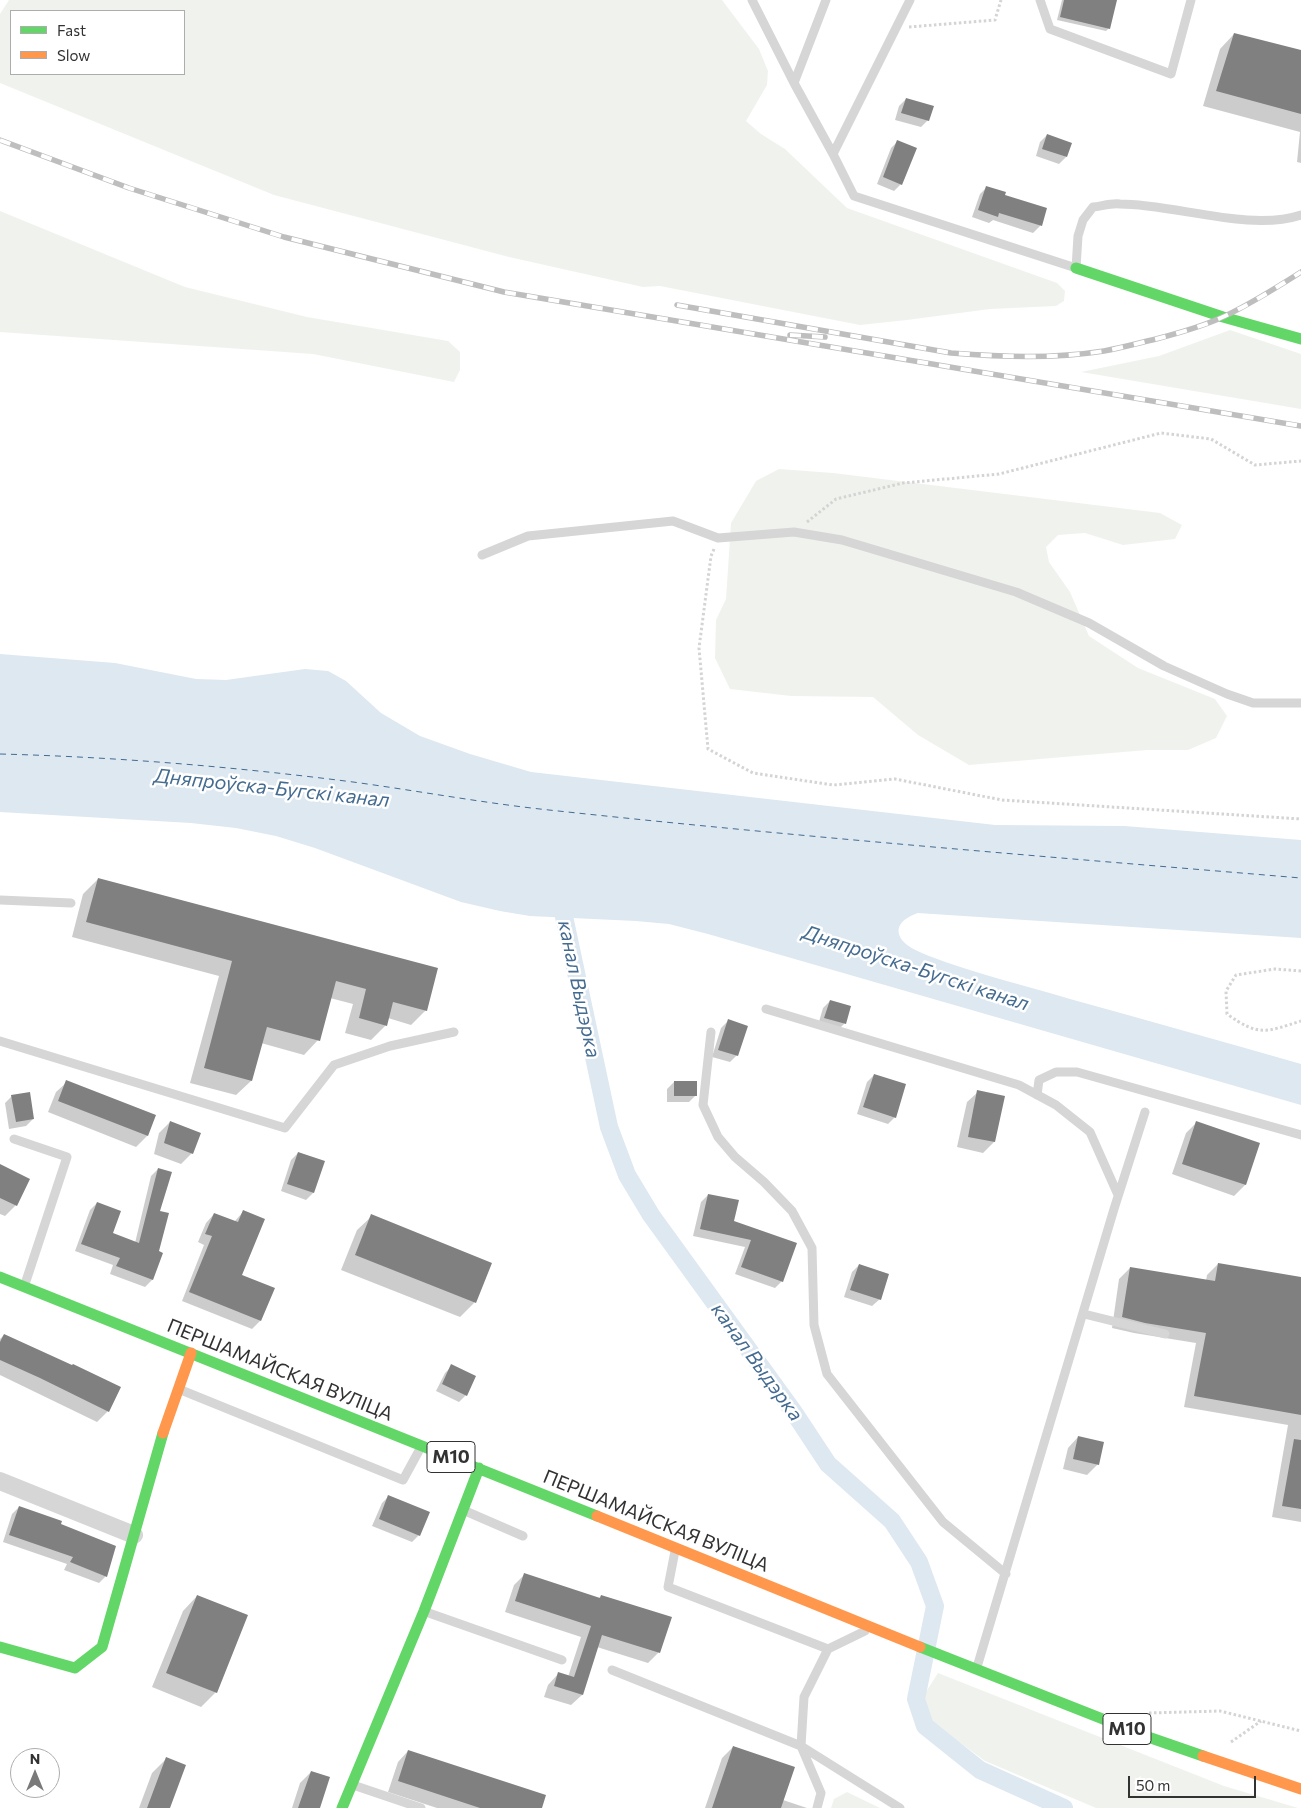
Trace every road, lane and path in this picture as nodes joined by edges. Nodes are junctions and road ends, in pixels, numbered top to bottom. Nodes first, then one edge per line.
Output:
1 (752, 0) edge
2 (826, 0) edge
3 (910, 0) edge
4 (1000, 0) edge
5 (1040, 0) edge
6 (1191, 0) edge
7 (898, 24) junction
8 (794, 83) junction
9 (833, 154) junction
10 (1301, 215) edge
11 (1076, 268) junction
12 (1301, 339) edge
13 (1301, 461) edge
14 (794, 532) junction
15 (718, 538) junction
16 (482, 555) dead end
17 (1301, 703) edge
18 (1301, 819) edge
19 (0, 900) edge
20 (71, 903) dead end
21 (1301, 971) edge
22 (766, 1009) dead end
23 (1301, 1021) edge
24 (454, 1032) dead end
25 (711, 1032) dead end
26 (0, 1041) edge
27 (1037, 1095) junction
28 (1145, 1112) dead end
29 (1301, 1136) edge
30 (14, 1139) dead end
31 (1118, 1195) junction
32 (0, 1277) edge
33 (24, 1286) junction
34 (1084, 1314) junction
35 (1165, 1334) dead end
36 (191, 1353) junction
37 (178, 1389) junction
38 (422, 1446) junction
39 (479, 1468) junction
40 (0, 1481) edge
41 (463, 1510) junction
42 (134, 1535) junction
43 (523, 1536) dead end
44 (675, 1548) junction
45 (1006, 1574) junction
46 (424, 1611) junction
47 (871, 1628) junction
48 (0, 1646) edge
49 (828, 1649) junction
50 (562, 1660) dead end
51 (612, 1670) dead end
52 (976, 1670) junction
53 (1140, 1713) dead end
54 (1261, 1721) junction
55 (1301, 1731) edge
56 (801, 1746) junction
57 (1225, 1747) dead end
58 (351, 1784) junction
59 (1301, 1789) edge
60 (342, 1808) edge
61 (421, 1808) edge
62 (817, 1808) edge
63 (900, 1808) edge

1 - 8 lane
2 - 8 lane
3 - 7 lane
4 - 7 path
5 - 6 lane
7 - 9 lane
8 - 9 lane
9 - 11 lane
10 - 11 lane
11 - 12 main road
13 - 14 path
14 - 15 lane
14 - 17 lane
15 - 16 lane
15 - 18 path
19 - 20 lane
21 - 23 path
22 - 27 lane
24 - 26 lane
25 - 45 lane
27 - 29 lane
27 - 31 lane
28 - 31 lane
30 - 33 lane
31 - 34 lane
32 - 33 main road, ПЕРШАМАЙСКАЯ ВУЛІЦА / М10
33 - 36 main road, ПЕРШАМАЙСКАЯ ВУЛІЦА / М10
34 - 35 lane
34 - 45 lane
36 - 37 main road
36 - 38 main road, ПЕРШАМАЙСКАЯ ВУЛІЦА / М10
37 - 38 lane
37 - 42 main road
38 - 39 main road, ПЕРШАМАЙСКАЯ ВУЛІЦА / М10
39 - 41 main road
39 - 44 main road, ПЕРШАМАЙСКАЯ ВУЛІЦА / М10
40 - 42 street
41 - 43 lane
41 - 46 main road
42 - 48 main road
44 - 47 main road, ПЕРШАМАЙСКАЯ ВУЛІЦА / М10
44 - 49 lane
45 - 52 lane
46 - 50 lane
46 - 58 main road
47 - 49 lane
47 - 52 main road, ПЕРШАМАЙСКАЯ ВУЛІЦА / М10
49 - 56 lane
51 - 56 lane
52 - 59 main road, ПЕРШАМАЙСКАЯ ВУЛІЦА / М10
53 - 54 path
54 - 55 path
54 - 57 path
56 - 62 lane
56 - 63 lane
58 - 60 main road
58 - 61 lane

